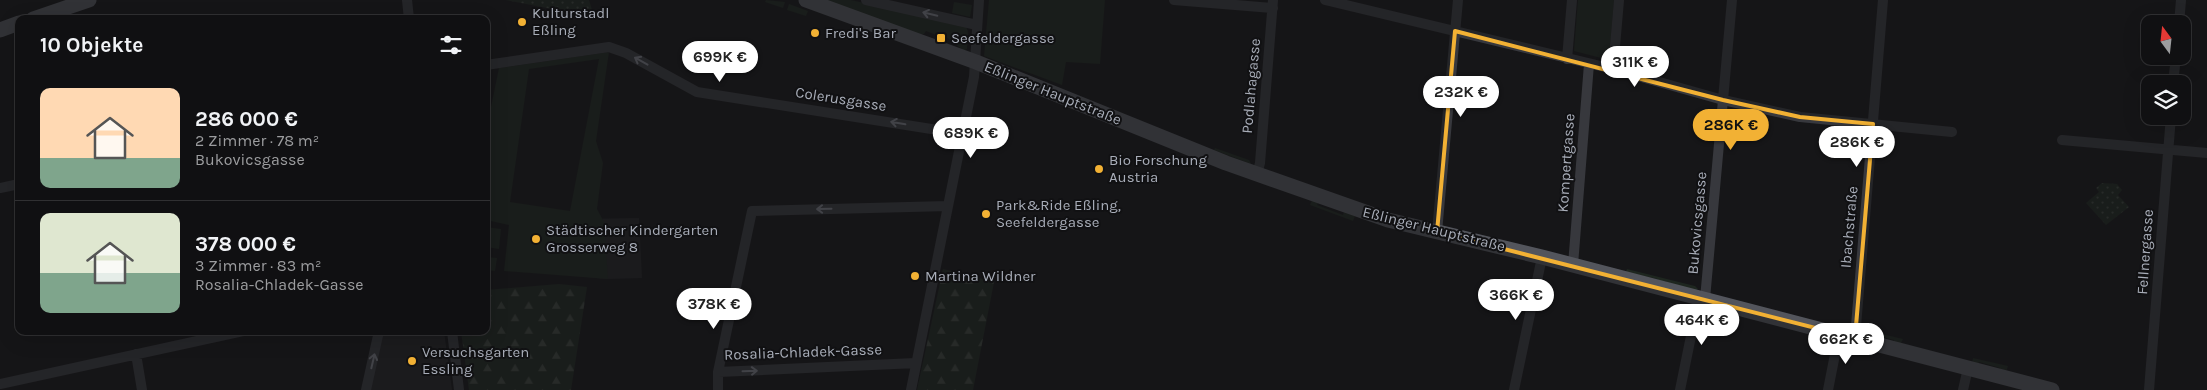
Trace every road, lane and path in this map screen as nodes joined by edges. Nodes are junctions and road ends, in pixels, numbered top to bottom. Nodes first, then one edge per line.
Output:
1 (89, 0) edge
2 (407, 0) edge
3 (806, 0) edge
4 (866, 0) edge
5 (980, 0) edge
6 (1174, 0) edge
7 (1325, 0) edge
8 (1458, 0) edge
9 (1572, 0) edge
10 (1618, 0) edge
11 (1732, 0) edge
12 (1883, 0) edge
13 (2181, 0) edge
14 (1273, 4) edge
15 (45, 15) edge
16 (409, 15) edge
17 (2180, 15) edge
18 (15, 24) edge
19 (977, 25) junction
20 (0, 30) edge
21 (1455, 31) junction
22 (1567, 59) junction
23 (976, 62) junction
24 (490, 64) edge
25 (1589, 64) junction
26 (1613, 69) junction
27 (1723, 100) junction
28 (1873, 124) junction
29 (2170, 125) edge
30 (1952, 132) dead end
31 (963, 134) junction
32 (2062, 140) dead end
33 (2168, 150) junction
34 (2207, 152) edge
35 (1257, 174) junction
36 (15, 185) edge
37 (0, 188) edge
38 (948, 206) junction
39 (1437, 232) junction
40 (1542, 257) junction
41 (1572, 265) junction
42 (1702, 298) junction
43 (1839, 334) junction
44 (224, 335) edge
45 (378, 335) edge
46 (452, 335) edge
47 (1855, 338) junction
48 (136, 354) junction
49 (916, 363) junction
50 (1968, 368) junction
51 (718, 372) junction
52 (0, 384) edge
53 (142, 390) edge
54 (366, 390) edge
55 (459, 390) edge
56 (718, 390) edge
57 (911, 390) edge
58 (1514, 390) edge
59 (1680, 390) edge
60 (1828, 390) edge
61 (1963, 390) edge
62 (2052, 390) edge
63 (2149, 390) edge

1 - 15 main road
2 - 16 street
3 - 23 main road, Eßlinger Hauptstraße
19 -> 4 street
5 - 19 street
6 - 14 street
7 - 21 street
8 - 21 street
9 - 22 street
10 - 26 street
11 - 27 street, Bukovicsgasse
12 - 28 street, Ibachstraße
13 - 17 street
14 - 35 street, Podlahagasse
18 - 20 main road
19 - 23 street
21 - 22 street
21 - 39 street
22 - 25 street
23 - 31 street
23 - 35 main road, Eßlinger Hauptstraße
31 -> 24 street, Colerusgasse
25 - 26 street
25 - 41 street, Kompertgasse
26 - 27 street
27 - 28 street
27 - 42 street, Bukovicsgasse
28 - 30 street
28 - 47 street, Ibachstraße
29 - 33 street, Fellnergasse
31 - 38 street
32 - 33 street
33 - 34 street
33 - 63 street, Fellnergasse
35 - 39 main road, Eßlinger Hauptstraße
36 - 37 street
38 - 49 street
38 -> 51 street, Rosalia-Chladek-Gasse
39 - 40 main road, Eßlinger Hauptstraße
40 - 41 main road, Eßlinger Hauptstraße
40 - 58 street
41 - 42 main road, Eßlinger Hauptstraße
42 - 43 main road, Eßlinger Hauptstraße
42 - 59 street, Bukovicsgasse
43 - 47 main road, Eßlinger Hauptstraße
43 - 60 street
44 - 48 street
54 -> 45 street
46 - 55 street
47 - 50 main road, Eßlinger Hauptstraße
48 - 52 street
48 - 53 street
51 -> 49 street, Rosalia-Chladek-Gasse
49 - 57 street
50 - 61 street
50 - 62 main road, Eßlinger Hauptstraße
51 - 56 street

